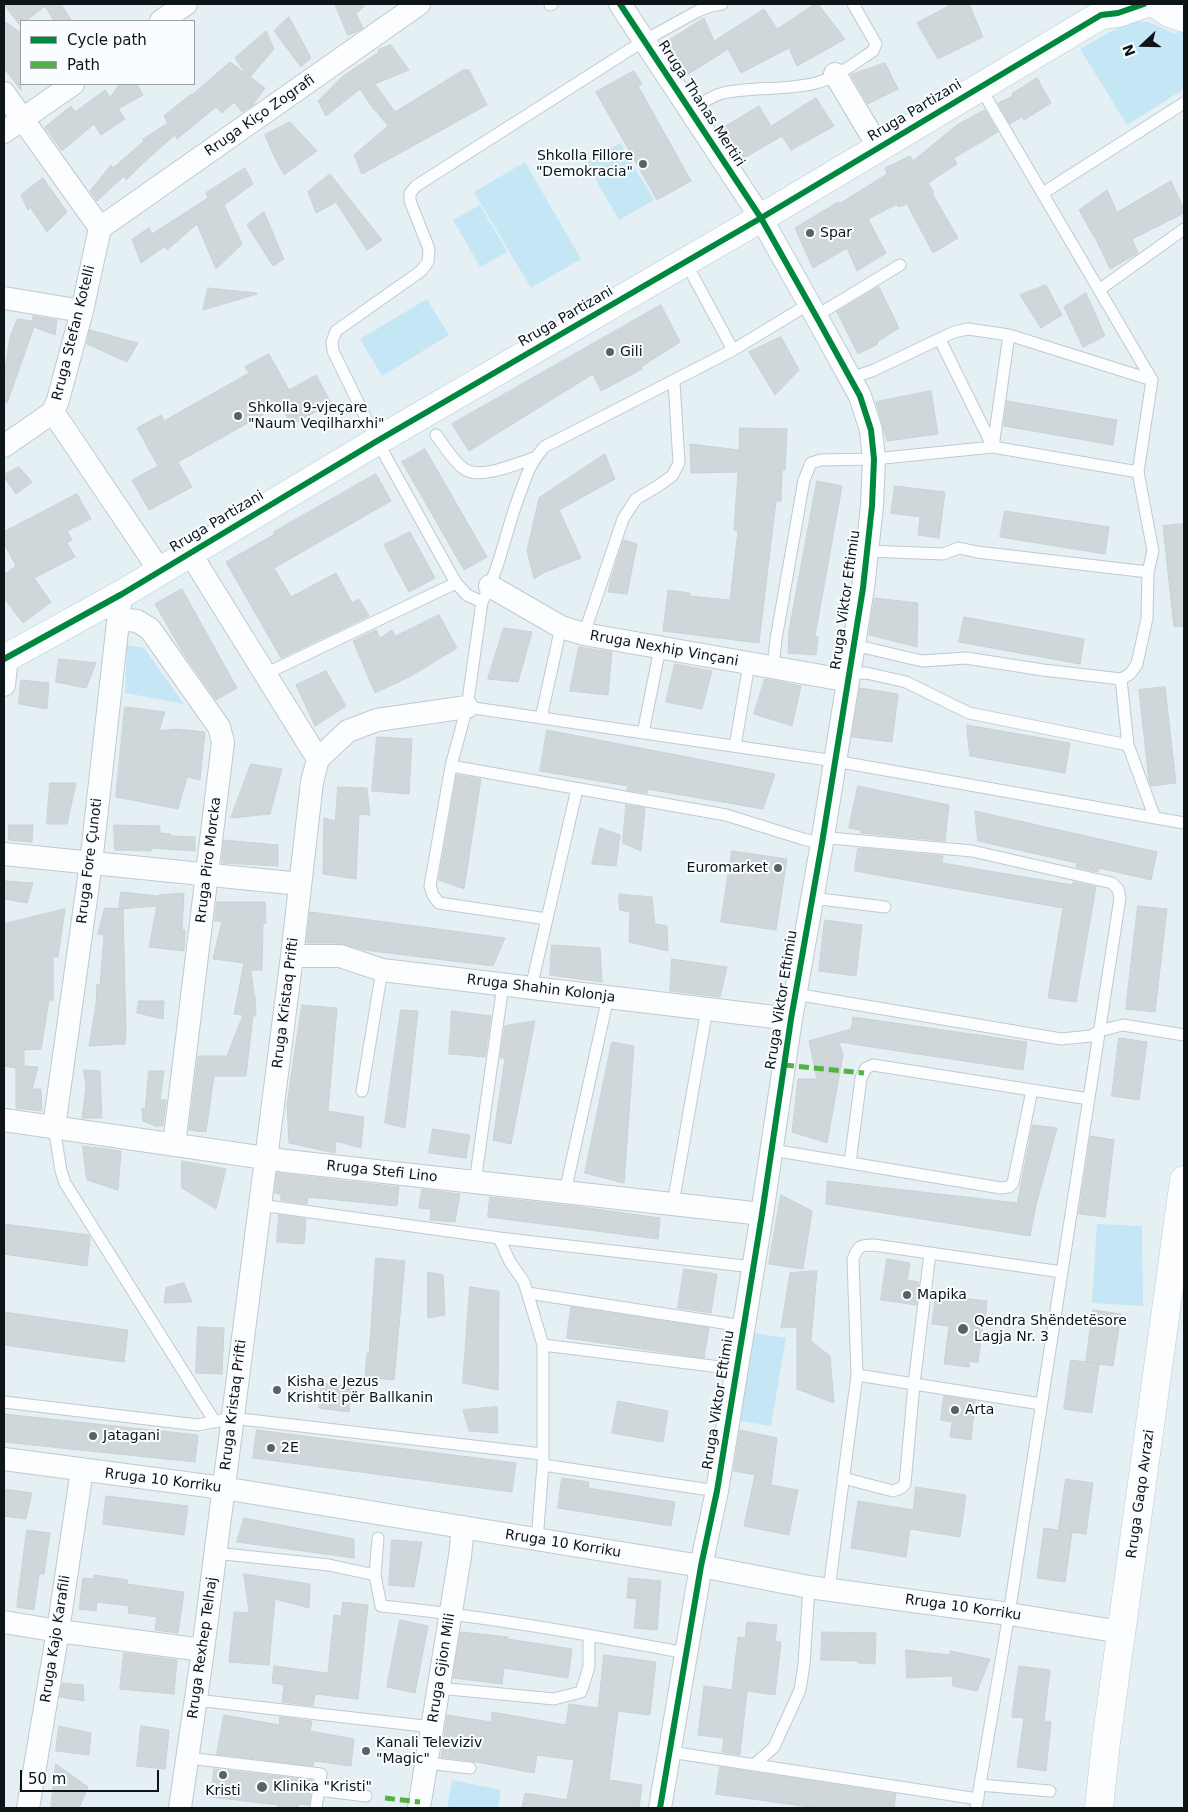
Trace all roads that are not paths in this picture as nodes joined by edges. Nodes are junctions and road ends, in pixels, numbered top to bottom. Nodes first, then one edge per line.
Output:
1 (186, 4) edge
2 (620, 4) edge
3 (722, 4) edge
4 (853, 4) edge
5 (1144, 4) edge
6 (1156, 4) edge
7 (408, 7) edge
8 (1105, 9) edge
9 (1184, 18) edge
10 (162, 20) edge
11 (645, 40) junction
12 (835, 74) junction
13 (72, 85) edge
14 (980, 87) junction
15 (4, 93) edge
16 (1184, 103) edge
17 (690, 112) junction
18 (22, 120) junction
19 (4, 132) edge
20 (879, 148) junction
21 (1043, 193) junction
22 (761, 218) junction
23 (100, 228) junction
24 (1184, 229) edge
25 (900, 265) dead end
26 (693, 276) dead end
27 (1100, 290) junction
28 (4, 298) edge
29 (812, 310) junction
30 (82, 311) junction
31 (1009, 335) junction
32 (940, 340) junction
33 (733, 350) junction
34 (850, 378) junction
35 (1152, 380) junction
36 (674, 382) junction
37 (53, 412) junction
38 (436, 435) dead end
39 (377, 441) junction
40 (4, 446) edge
41 (993, 447) junction
42 (534, 458) junction
43 (874, 459) junction
44 (1138, 472) junction
45 (867, 551) junction
46 (190, 553) junction
47 (160, 571) junction
48 (1148, 572) junction
49 (456, 583) junction
50 (486, 594) junction
51 (120, 606) junction
52 (561, 627) junction
53 (584, 634) junction
54 (854, 645) junction
55 (660, 648) junction
56 (5, 658) edge
57 (749, 664) junction
58 (773, 668) junction
59 (265, 674) junction
60 (848, 674) junction
61 (1121, 679) junction
62 (4, 685) edge
63 (467, 707) junction
64 (541, 718) junction
65 (643, 733) junction
66 (1128, 745) junction
67 (735, 746) junction
68 (318, 759) junction
69 (835, 761) junction
70 (450, 766) junction
71 (577, 790) junction
72 (1155, 818) junction
73 (1184, 823) edge
74 (822, 842) junction
75 (4, 854) edge
76 (91, 863) junction
77 (207, 875) junction
78 (300, 884) junction
79 (812, 898) junction
80 (885, 908) dead end
81 (547, 919) junction
82 (292, 956) junction
83 (382, 970) junction
84 (503, 984) junction
85 (531, 988) junction
86 (795, 994) junction
87 (608, 997) junction
88 (707, 1009) junction
89 (791, 1019) junction
90 (1099, 1031) junction
91 (1184, 1035) edge
92 (1032, 1090) junction
93 (362, 1091) dead end
94 (1089, 1099) junction
95 (4, 1120) edge
96 (54, 1127) junction
97 (174, 1146) junction
98 (772, 1150) junction
99 (266, 1159) junction
100 (850, 1163) junction
101 (1184, 1180) edge
102 (475, 1182) junction
103 (565, 1192) junction
104 (673, 1204) junction
105 (260, 1205) junction
106 (762, 1214) junction
107 (499, 1238) junction
108 (930, 1253) junction
109 (753, 1268) junction
110 (1062, 1272) junction
111 (528, 1293) junction
112 (743, 1326) junction
113 (543, 1345) junction
114 (736, 1369) junction
115 (857, 1375) junction
116 (914, 1384) junction
117 (4, 1402) edge
118 (1041, 1404) junction
119 (224, 1420) junction
120 (4, 1459) edge
121 (543, 1460) junction
122 (82, 1470) junction
123 (844, 1478) junction
124 (223, 1488) junction
125 (717, 1491) junction
126 (463, 1527) junction
127 (378, 1538) dead end
128 (540, 1540) junction
129 (216, 1552) junction
130 (701, 1566) junction
131 (375, 1575) junction
132 (819, 1588) junction
133 (451, 1613) junction
134 (1008, 1614) junction
135 (4, 1622) edge
136 (58, 1631) junction
137 (1121, 1632) junction
138 (589, 1635) junction
139 (203, 1650) junction
140 (686, 1653) junction
141 (438, 1688) junction
142 (196, 1700) junction
143 (432, 1727) junction
144 (670, 1752) junction
145 (188, 1758) junction
146 (426, 1763) junction
147 (755, 1764) junction
148 (470, 1768) dead end
149 (980, 1785) junction
150 (318, 1790) junction
151 (1050, 1791) dead end
152 (366, 1796) dead end
153 (977, 1804) edge
154 (28, 1808) edge
155 (180, 1808) edge
156 (316, 1808) edge
157 (418, 1808) edge
158 (660, 1808) edge
159 (1099, 1808) edge

1 - 10 street
2 - 11 street, Rruga Thanas Mertiri
3 - 11 lane
4 - 12 lane
5 - 8 street, Rruga Partizani
6 - 9 street
7 - 23 street, Rruga Kiço Zografi
8 - 14 street, Rruga Partizani
11 - 17 street, Rruga Thanas Mertiri
11 - 39 lane
12 - 17 lane
12 - 20 street
13 - 18 street
14 - 20 street, Rruga Partizani
14 - 21 lane
15 - 18 street
16 - 21 lane
17 - 22 street, Rruga Thanas Mertiri
18 - 19 street
18 - 23 street
20 - 22 street, Rruga Partizani
21 - 27 lane
22 - 29 street, Rruga Viktor Eftimiu
22 - 39 street, Rruga Partizani
23 - 30 street, Rruga Stefan Kotelli
24 - 27 lane
25 - 29 lane
26 - 33 lane
27 - 35 lane
28 - 30 street
29 - 33 lane
29 - 34 street, Rruga Viktor Eftimiu
30 - 37 street, Rruga Stefan Kotelli
31 - 32 lane
31 - 35 lane
31 - 41 lane
32 - 34 lane
32 - 41 lane
33 - 36 lane
34 - 43 street, Rruga Viktor Eftimiu
35 - 44 lane
36 - 42 lane
36 - 53 lane
37 - 40 street
37 - 47 street, Rruga Stefan Kotelli
38 - 42 lane
39 - 46 street, Rruga Partizani
39 - 49 lane
41 - 43 lane
41 - 44 lane
42 - 50 lane
43 - 45 street, Rruga Viktor Eftimiu
43 - 58 lane
44 - 48 lane
45 - 48 lane
45 - 54 street, Rruga Viktor Eftimiu
46 - 47 street, Rruga Partizani
46 - 59 street
47 - 51 street, Rruga Partizani
48 - 61 lane
49 - 50 lane
49 - 59 lane
50 - 52 street, Rruga Nexhip Vinçani
50 - 63 lane
51 - 56 street, Rruga Partizani
51 - 76 street, Rruga Fore Çunoti
51 - 77 street, Rruga Piro Morcka
52 - 53 street, Rruga Nexhip Vinçani
52 - 64 lane
53 - 55 street, Rruga Nexhip Vinçani
54 - 60 street, Rruga Viktor Eftimiu
54 - 61 lane
55 - 57 street, Rruga Nexhip Vinçani
55 - 65 lane
56 - 62 street
57 - 58 street, Rruga Nexhip Vinçani
57 - 67 lane
58 - 60 street, Rruga Nexhip Vinçani
59 - 68 street
60 - 66 lane
60 - 69 street, Rruga Viktor Eftimiu
61 - 66 lane
63 - 64 lane
63 - 68 street
63 - 70 lane
64 - 65 lane
65 - 67 lane
66 - 72 lane
67 - 69 lane
68 - 78 street, Rruga Kristaq Prifti
69 - 72 lane
69 - 74 street, Rruga Viktor Eftimiu
70 - 71 lane
70 - 81 lane
71 - 74 lane
71 - 81 lane
72 - 73 lane
74 - 79 street, Rruga Viktor Eftimiu
74 - 90 lane
75 - 76 street
76 - 77 street
76 - 96 street, Rruga Fore Çunoti
77 - 78 street
77 - 97 street, Rruga Piro Morcka
78 - 82 street, Rruga Kristaq Prifti
79 - 80 lane
79 - 86 street, Rruga Viktor Eftimiu
81 - 85 lane
82 - 83 street, Rruga Shahin Kolonja
82 - 99 street, Rruga Kristaq Prifti
83 - 84 street, Rruga Shahin Kolonja
83 - 93 lane
84 - 85 street, Rruga Shahin Kolonja
84 - 102 lane
85 - 87 street, Rruga Shahin Kolonja
86 - 89 street, Rruga Viktor Eftimiu
86 - 90 lane
87 - 88 street, Rruga Shahin Kolonja
87 - 103 lane
88 - 89 street, Rruga Shahin Kolonja
88 - 104 lane
89 - 98 street, Rruga Viktor Eftimiu
90 - 91 lane
90 - 94 lane
92 - 94 lane
92 - 100 lane
92 - 100 lane
94 - 110 lane
95 - 96 street, Rruga Stefi Lino
96 - 97 street, Rruga Stefi Lino
96 - 119 lane
97 - 99 street, Rruga Stefi Lino
98 - 100 lane
98 - 106 street, Rruga Viktor Eftimiu
99 - 102 street, Rruga Stefi Lino
99 - 105 street, Rruga Kristaq Prifti
101 - 137 street, Rruga Gaqo Avrazi
102 - 103 street, Rruga Stefi Lino
103 - 104 street, Rruga Stefi Lino
104 - 106 street, Rruga Stefi Lino
105 - 107 lane
105 - 119 street, Rruga Kristaq Prifti
106 - 109 street, Rruga Viktor Eftimiu
107 - 109 lane
107 - 111 lane
108 - 110 lane
108 - 115 lane
108 - 116 lane
109 - 112 street, Rruga Viktor Eftimiu
110 - 118 lane
111 - 112 lane
111 - 113 lane
112 - 114 street, Rruga Viktor Eftimiu
113 - 114 lane
113 - 121 lane
114 - 125 street, Rruga Viktor Eftimiu
115 - 116 lane
115 - 123 lane
116 - 118 lane
116 - 123 lane
117 - 119 lane
118 - 134 lane
119 - 121 lane
119 - 124 street, Rruga Kristaq Prifti
120 - 122 street, Rruga 10 Korriku
121 - 125 lane
121 - 128 lane
122 - 124 street, Rruga 10 Korriku
122 - 136 street, Rruga Kajo Karafili
123 - 132 lane
124 - 126 street, Rruga 10 Korriku
124 - 129 street, Rruga Rexhep Telhaj
125 - 130 street, Rruga Viktor Eftimiu
126 - 128 street, Rruga 10 Korriku
126 - 133 street, Rruga Gjion Mili
127 - 131 lane
128 - 130 street, Rruga 10 Korriku
129 - 131 lane
129 - 139 street, Rruga Rexhep Telhaj
130 - 132 street, Rruga 10 Korriku
130 - 140 street, Rruga Viktor Eftimiu
131 - 133 lane
132 - 134 street, Rruga 10 Korriku
132 - 147 lane
133 - 138 lane
133 - 141 street, Rruga Gjion Mili
134 - 137 street, Rruga 10 Korriku
134 - 149 lane
135 - 136 street
136 - 139 street
136 - 154 street, Rruga Kajo Karafili
137 - 159 street, Rruga Gaqo Avrazi
138 - 140 lane
138 - 141 lane
139 - 142 street, Rruga Rexhep Telhaj
140 - 144 street, Rruga Viktor Eftimiu
141 - 143 street, Rruga Gjion Mili
142 - 143 lane
142 - 145 street, Rruga Rexhep Telhaj
143 - 146 street, Rruga Gjion Mili
144 - 147 lane
144 - 158 street, Rruga Viktor Eftimiu
145 - 150 lane
145 - 155 street, Rruga Rexhep Telhaj
146 - 148 lane
146 - 157 street, Rruga Gjion Mili
147 - 153 lane
149 - 151 lane
149 - 153 lane
150 - 152 lane
150 - 156 lane

